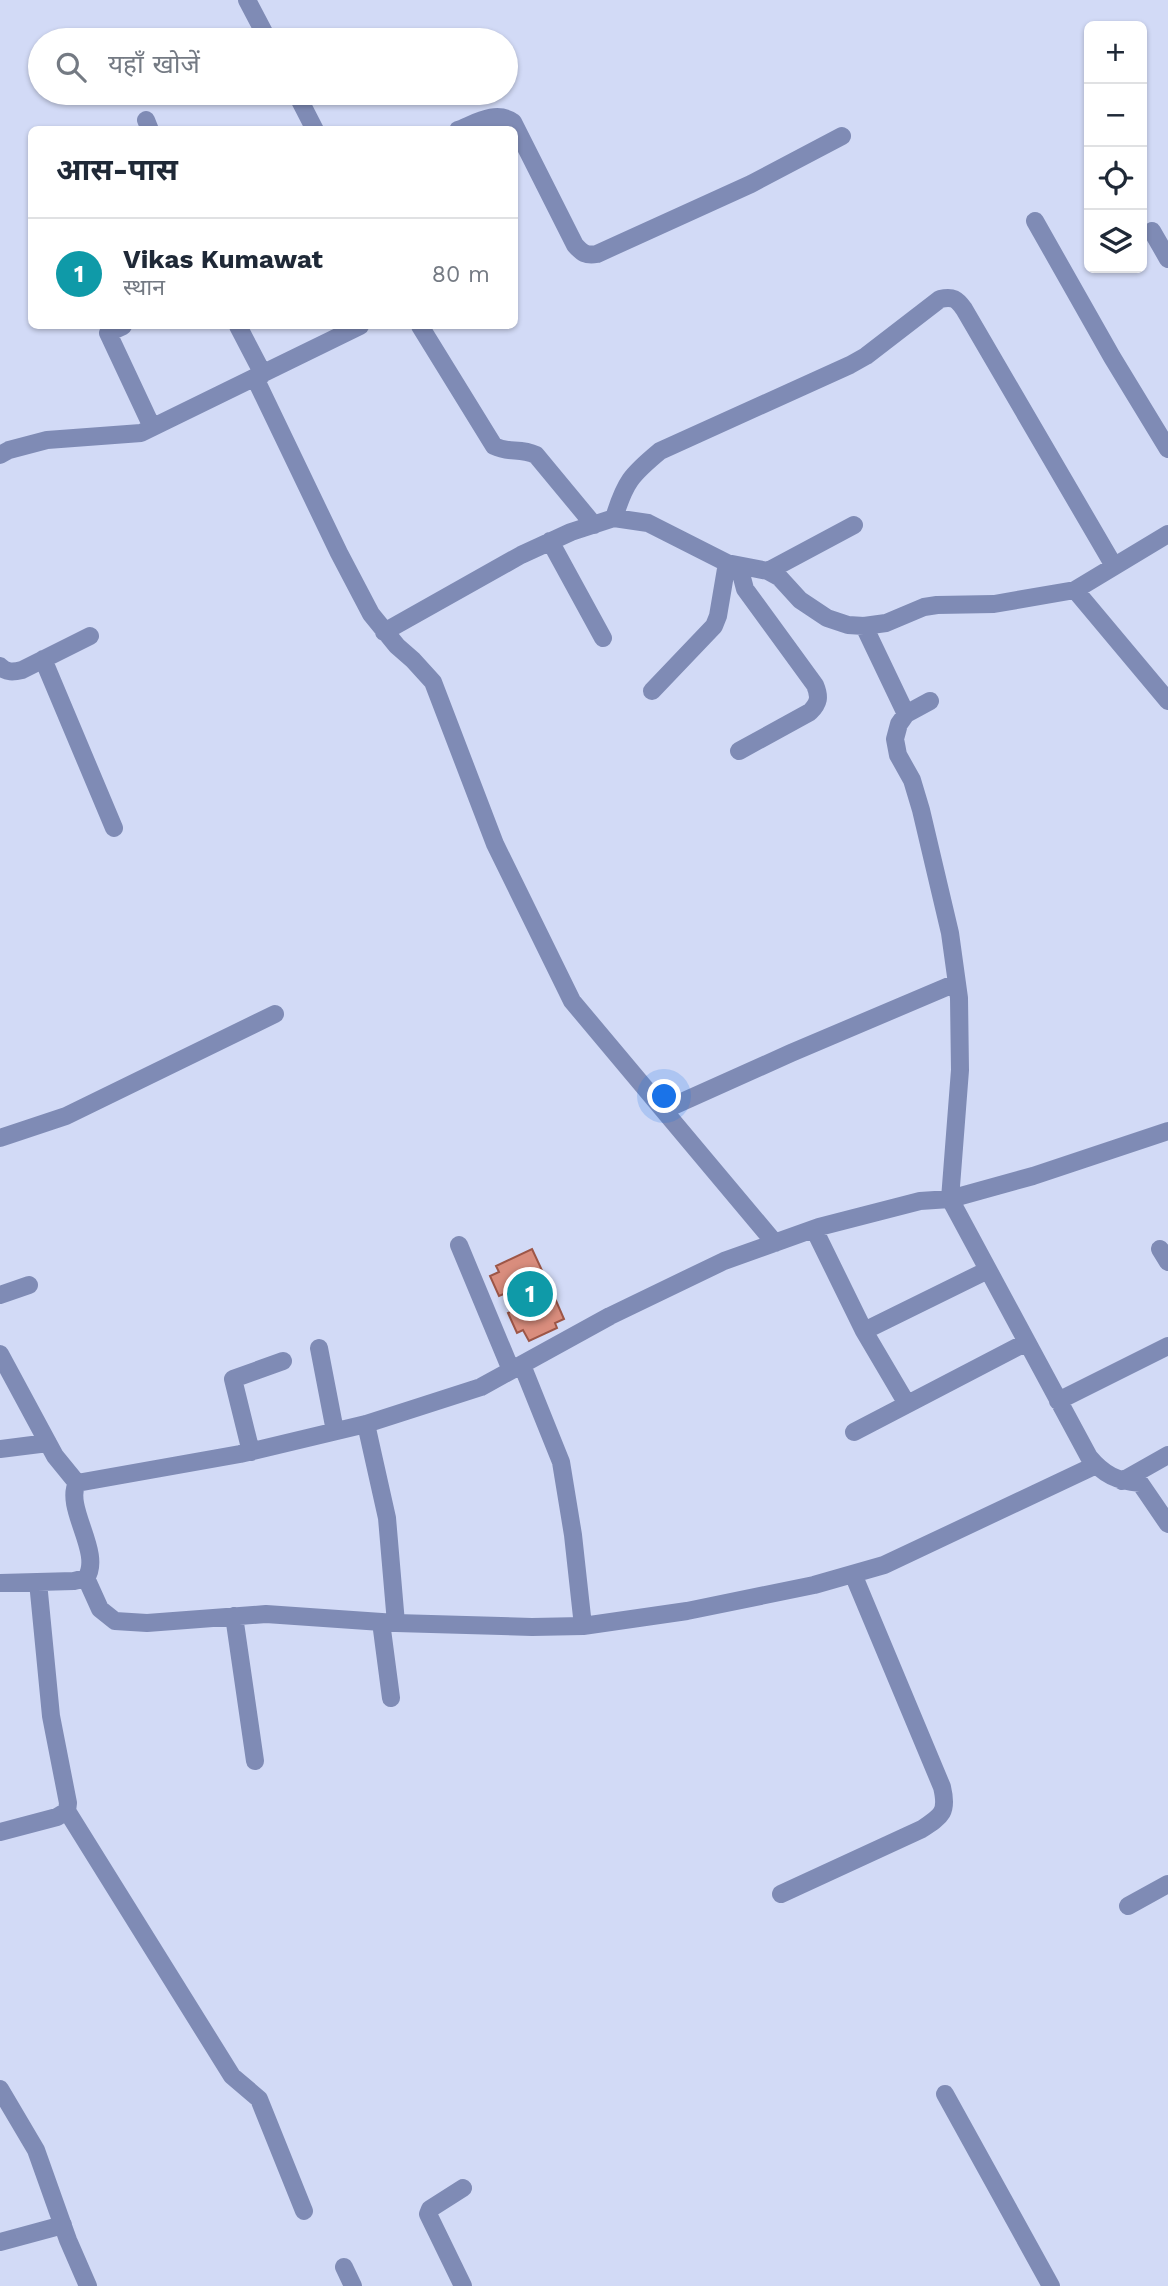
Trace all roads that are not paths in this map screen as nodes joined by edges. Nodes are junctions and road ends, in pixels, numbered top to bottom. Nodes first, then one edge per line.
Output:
1 (247, 0) edge
2 (262, 28) edge
3 (302, 105) edge
4 (313, 126) edge
5 (469, 126) edge
6 (515, 126) edge
7 (518, 132) edge
8 (842, 136) dead end
9 (1035, 221) dead end
10 (1152, 231) dead end
11 (1168, 259) edge
12 (116, 329) edge
13 (239, 329) edge
14 (354, 329) edge
15 (422, 329) edge
16 (259, 376) junction
17 (152, 427) junction
18 (3, 448) edge
19 (1168, 449) edge
20 (614, 518) junction
21 (594, 525) junction
22 (854, 525) dead end
23 (1168, 534) edge
24 (550, 541) junction
25 (733, 565) junction
26 (1114, 566) junction
27 (768, 571) junction
28 (1075, 590) junction
29 (864, 626) junction
30 (384, 632) junction
31 (90, 636) dead end
32 (603, 638) dead end
33 (43, 659) junction
34 (0, 666) edge
35 (652, 691) dead end
36 (930, 701) dead end
37 (1168, 701) edge
38 (906, 714) junction
39 (739, 751) dead end
40 (114, 828) dead end
41 (957, 983) junction
42 (275, 1014) dead end
43 (664, 1110) junction
44 (1168, 1130) edge
45 (0, 1138) edge
46 (950, 1199) junction
47 (814, 1229) junction
48 (775, 1243) junction
49 (459, 1245) dead end
50 (988, 1270) junction
51 (29, 1285) dead end
52 (0, 1295) edge
53 (864, 1331) junction
54 (1027, 1342) junction
55 (1168, 1346) edge
56 (319, 1348) dead end
57 (0, 1354) edge
58 (283, 1361) dead end
59 (516, 1368) junction
60 (1058, 1402) junction
61 (907, 1405) junction
62 (366, 1424) junction
63 (335, 1432) junction
64 (853, 1432) dead end
65 (48, 1443) junction
66 (0, 1449) edge
67 (251, 1452) junction
68 (1168, 1454) edge
69 (1096, 1465) junction
70 (1122, 1481) junction
71 (78, 1483) junction
72 (1168, 1524) edge
73 (853, 1574) junction
74 (86, 1578) junction
75 (38, 1582) junction
76 (0, 1583) edge
77 (234, 1616) junction
78 (388, 1623) junction
79 (583, 1626) junction
80 (391, 1698) dead end
81 (255, 1761) dead end
82 (68, 1811) junction
83 (0, 1832) edge
84 (1168, 1884) edge
85 (781, 1894) dead end
86 (1128, 1906) dead end
87 (0, 2089) edge
88 (945, 2094) dead end
89 (463, 2188) dead end
90 (304, 2210) dead end
91 (63, 2225) junction
92 (0, 2242) edge
93 (344, 2267) dead end
94 (88, 2286) edge
95 (353, 2286) edge
96 (463, 2286) edge
97 (1051, 2286) edge

1 - 2 street
3 - 4 street
5 - 6 street
7 - 8 street
9 - 19 street
10 - 11 street
12 - 17 street
13 - 16 street
14 - 16 street
15 - 21 street
16 - 17 street
16 - 30 street
17 - 18 street
20 - 21 street
20 - 25 street
20 - 26 street
21 - 24 street
22 - 27 street
23 - 26 street
24 - 30 street
24 - 32 street
25 - 27 street
25 - 35 street
25 - 39 street
26 - 28 street
27 - 29 street
28 - 29 street
28 - 37 street
29 - 38 street
30 - 43 street
31 - 33 street
33 - 34 street
33 - 40 street
36 - 38 street
38 - 41 street
41 - 43 street
41 - 46 street
42 - 45 street
43 - 48 street
44 - 46 street
46 - 47 street
46 - 50 street
47 - 48 street
47 - 53 street
48 - 59 street
49 - 59 street
50 - 53 street
50 - 54 street
51 - 52 street
53 - 61 street
54 - 60 street
54 - 61 street
55 - 60 street
56 - 63 street
57 - 65 street
58 - 67 street
59 - 62 street
59 - 79 street
60 - 69 street
61 - 64 street
62 - 63 street
62 - 78 street
63 - 67 street
65 - 66 street
65 - 71 street
67 - 71 street
68 - 70 street
69 - 70 street
69 - 73 street
70 - 72 street
71 - 74 street
73 - 79 street
73 - 85 street
74 - 75 street
74 - 77 street
75 - 76 street
75 - 82 street
77 - 78 street
77 - 81 street
78 - 79 street
78 - 80 street
82 - 83 street
82 - 90 street
84 - 86 street
87 - 91 street
88 - 97 street
89 - 96 street
91 - 92 street
91 - 94 street
93 - 95 street

